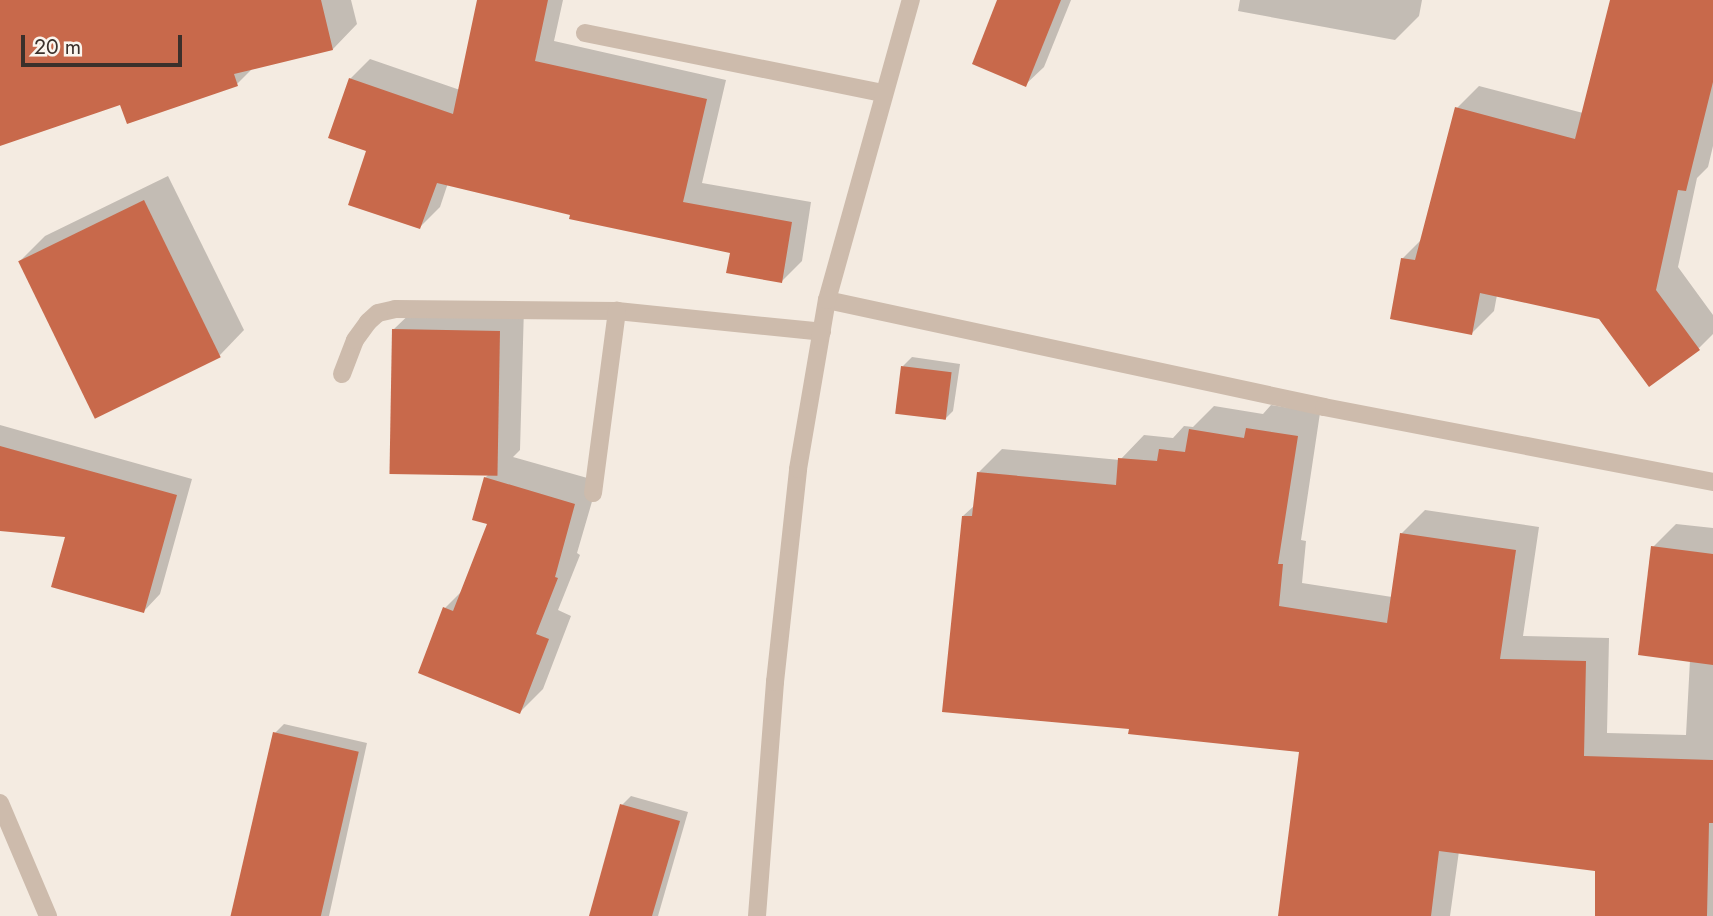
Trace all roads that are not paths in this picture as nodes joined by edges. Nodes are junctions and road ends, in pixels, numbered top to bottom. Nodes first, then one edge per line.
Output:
1 (911, 0) edge
2 (585, 33) dead end
3 (883, 93) junction
4 (827, 299) junction
5 (617, 311) junction
6 (822, 332) junction
7 (342, 374) dead end
8 (1712, 476) edge
9 (593, 494) dead end
10 (0, 803) edge
11 (48, 916) edge
12 (757, 916) edge

1 - 3 street
2 - 3 street
3 - 4 street
4 - 6 street
4 - 8 street
5 - 6 street
5 - 7 street
5 - 9 street
6 - 12 street
10 - 11 street

